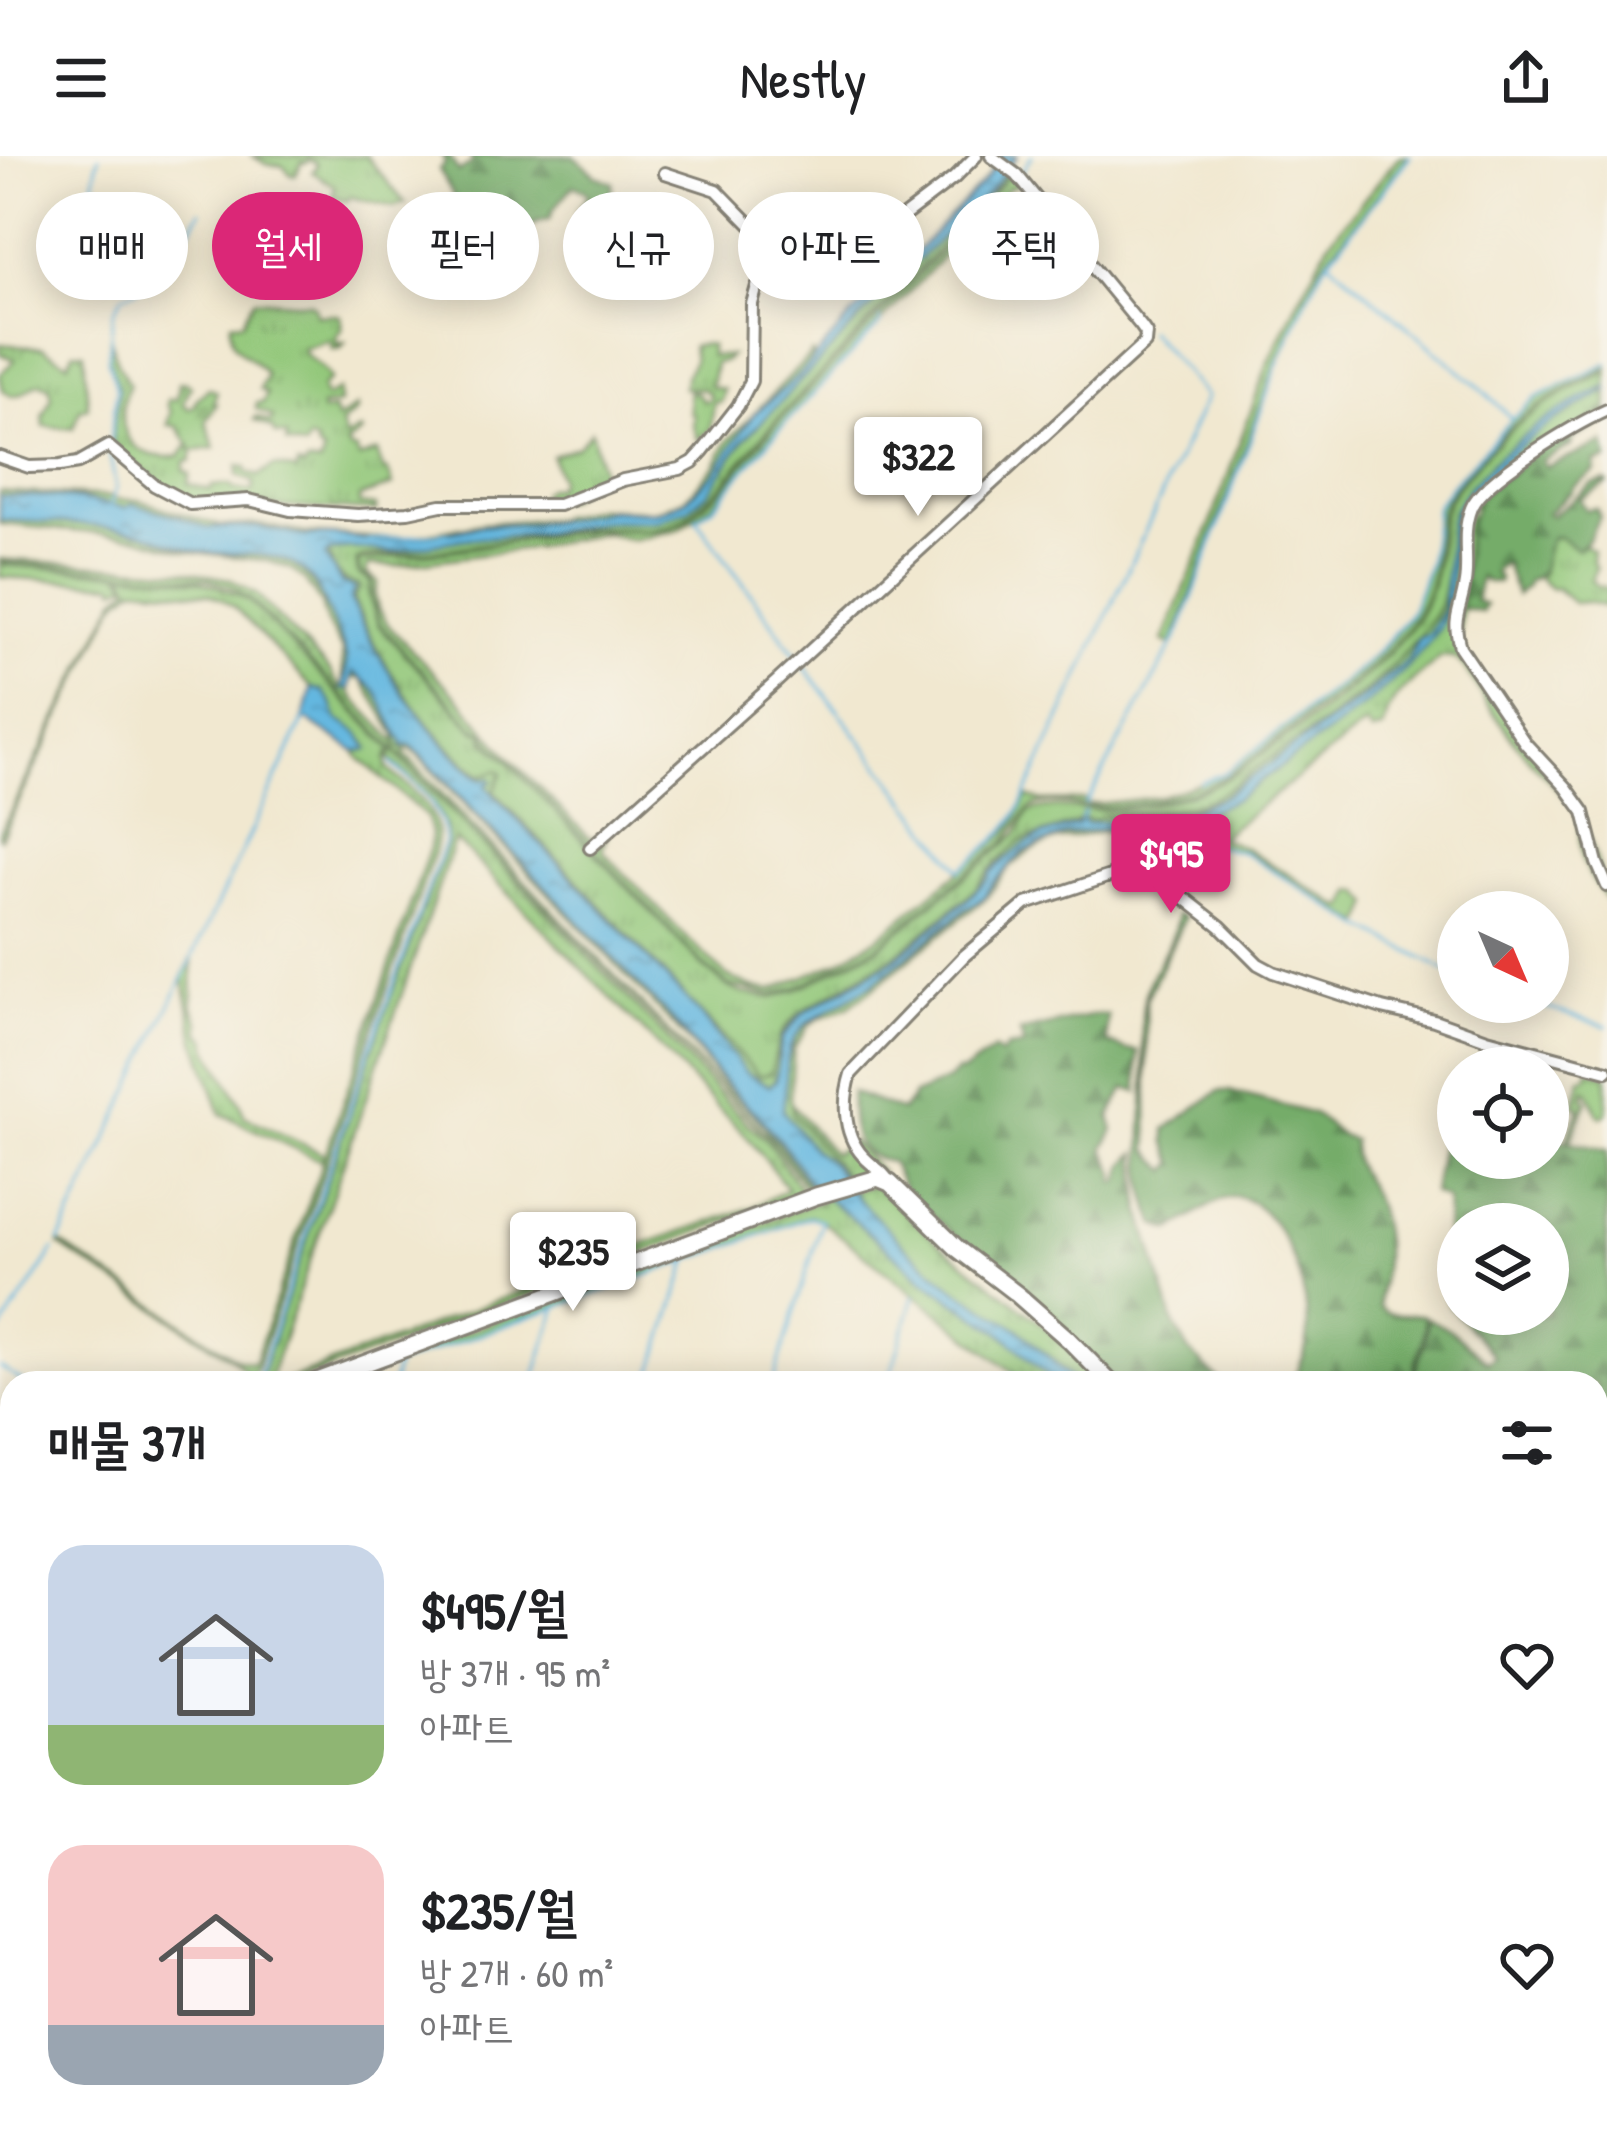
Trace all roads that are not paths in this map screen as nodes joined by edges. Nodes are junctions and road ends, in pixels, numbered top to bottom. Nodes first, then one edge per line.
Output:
1 (976, 156) edge
2 (991, 156) edge
3 (665, 172) dead end
4 (924, 201) edge
5 (738, 211) edge
6 (753, 300) edge
7 (1607, 410) edge
8 (0, 458) edge
9 (590, 848) dead end
10 (1607, 886) edge
11 (1607, 1071) edge
12 (890, 1183) junction
13 (344, 1371) edge
14 (1099, 1371) edge

1 - 4 street
2 - 9 street
3 - 5 street
6 - 8 street
7 - 10 street
11 - 12 street
12 - 13 main road
12 - 14 main road

